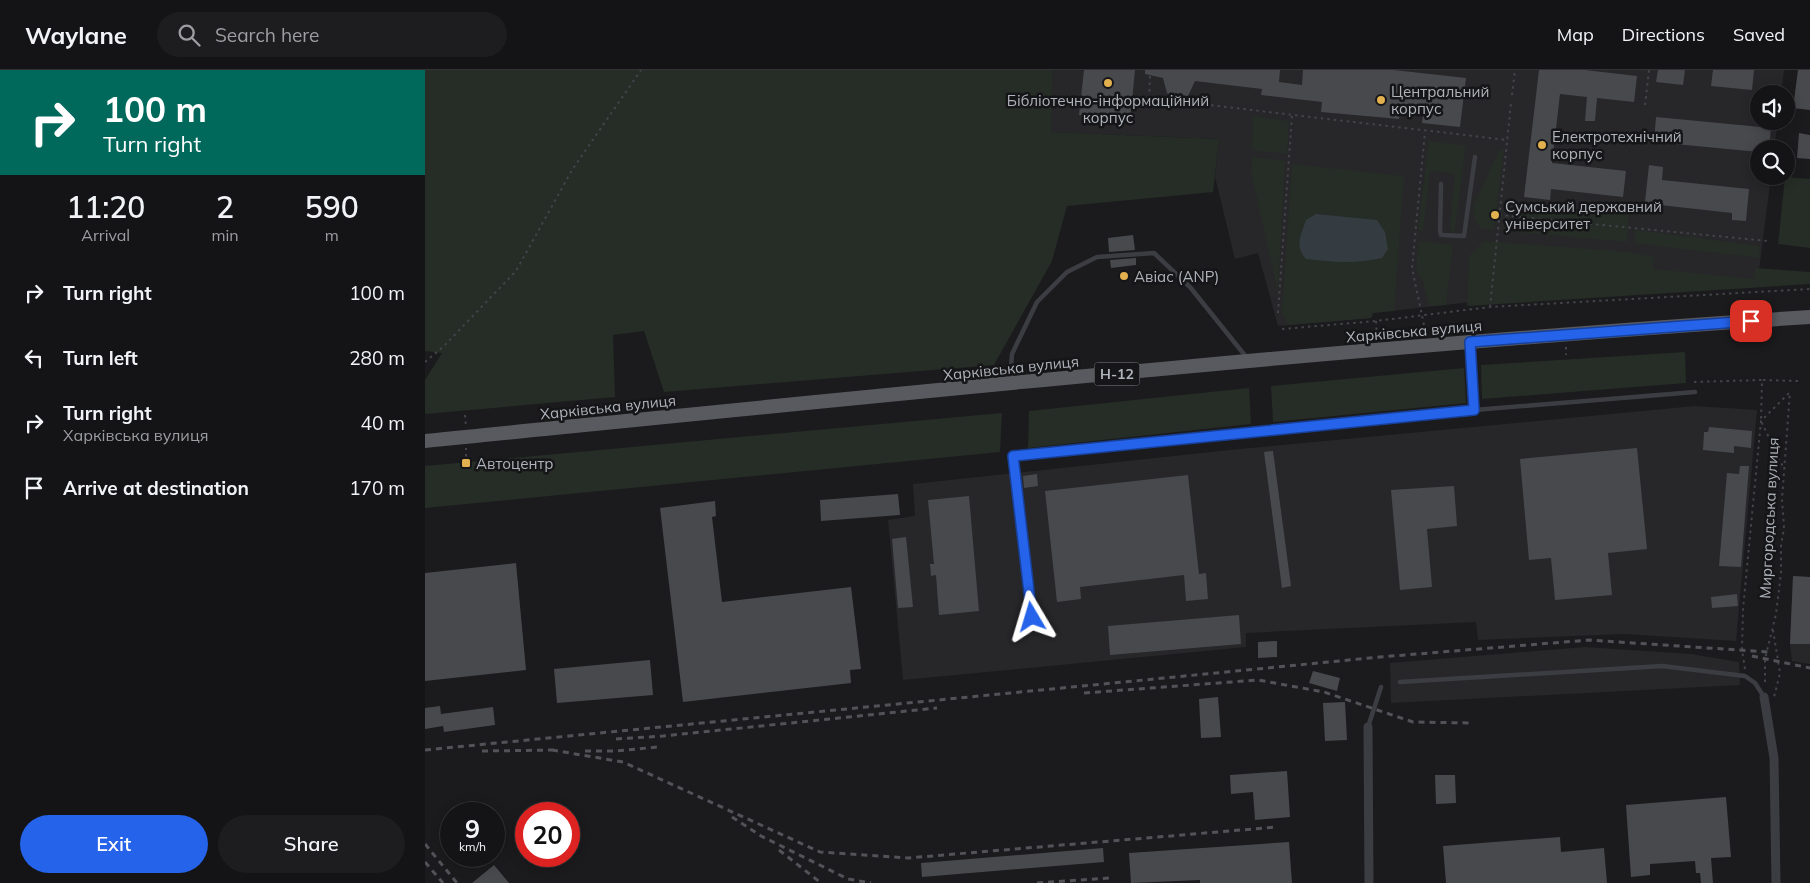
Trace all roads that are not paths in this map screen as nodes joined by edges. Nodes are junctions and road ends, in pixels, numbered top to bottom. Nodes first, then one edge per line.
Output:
1 (1475, 157) dead end
2 (1441, 184) dead end
3 (1810, 318) edge
4 (1470, 342) junction
5 (1251, 362) junction
6 (1010, 384) junction
7 (1695, 392) dead end
8 (1474, 410) junction
9 (425, 442) edge
10 (1032, 617) dead end
11 (1400, 682) dead end
12 (1381, 687) dead end
13 (1764, 697) joint
14 (1368, 727) joint
15 (1369, 883) edge
16 (1776, 883) edge

1 - 2 lane
3 - 4 main road, Харківська вулиця / Н-12
4 - 5 main road, Харківська вулиця / Н-12
4 - 8 lane
5 - 6 main road, Харківська вулиця / Н-12
5 - 6 lane
6 - 9 main road, Харківська вулиця / Н-12
7 - 8 lane
8 - 10 lane
11 - 13 lane
12 - 14 lane
13 - 16 street
14 - 15 street

